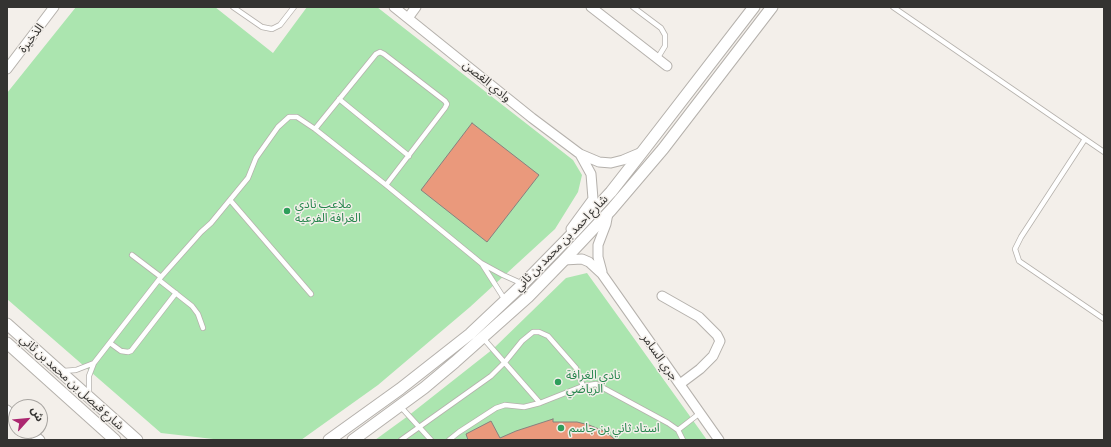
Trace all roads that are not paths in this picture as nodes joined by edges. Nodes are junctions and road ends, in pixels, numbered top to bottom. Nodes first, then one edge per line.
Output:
1 (54, 7) edge
2 (233, 7) edge
3 (294, 7) edge
4 (394, 7) edge
5 (416, 7) edge
6 (591, 7) edge
7 (633, 7) edge
8 (754, 7) edge
9 (772, 7) edge
10 (893, 7) edge
11 (408, 18) junction
12 (657, 58) junction
13 (667, 66) dead end
14 (7, 69) edge
15 (339, 99) junction
16 (315, 129) junction
17 (1085, 139) junction
18 (644, 151) junction
19 (1104, 152) edge
20 (580, 154) junction
21 (409, 156) junction
22 (386, 185) junction
23 (230, 200) junction
24 (608, 213) junction
25 (554, 252) junction
26 (132, 255) dead end
27 (564, 260) junction
28 (482, 263) junction
29 (602, 274) junction
30 (160, 278) junction
31 (523, 284) junction
32 (176, 293) junction
33 (311, 294) dead end
34 (662, 296) dead end
35 (505, 300) junction
36 (1104, 319) edge
37 (7, 324) edge
38 (202, 328) dead end
39 (483, 338) junction
40 (7, 343) edge
41 (110, 343) junction
42 (505, 362) junction
43 (94, 363) junction
44 (60, 371) junction
45 (680, 384) junction
46 (582, 386) junction
47 (89, 398) junction
48 (540, 403) junction
49 (400, 406) junction
50 (700, 413) junction
51 (419, 427) junction
52 (103, 429) junction
53 (678, 430) junction
54 (108, 440) edge
55 (115, 440) edge
56 (137, 440) edge
57 (329, 440) edge
58 (353, 440) edge
59 (401, 440) edge
60 (431, 440) edge
61 (449, 440) edge
62 (683, 440) edge
63 (719, 440) edge

1 - 14 street, الذخيرة
2 - 3 lane
4 - 11 street, وادي الغصن
5 - 11 street
6 - 12 street
7 - 12 lane
8 - 18 street, شارع احمد بن محمد بن ثاني
9 - 24 street, شارع احمد بن محمد بن ثاني
10 - 17 lane
11 - 20 street, وادي الغصن
12 - 13 street
15 - 16 lane
15 - 21 lane
15 - 21 lane
16 - 22 lane
16 - 23 lane
17 - 19 lane
17 - 36 lane
18 - 20 street, وادي الغصن
18 - 25 street, شارع احمد بن محمد بن ثاني
20 - 25 street, وادي الغصن
21 - 22 lane
22 - 28 lane
23 - 30 lane
23 - 33 lane
24 - 27 street, شارع احمد بن محمد بن ثاني
24 - 29 street, جري السامر
25 - 31 street, شارع احمد بن محمد بن ثاني
26 - 30 lane
27 - 29 street, جري السامر
27 - 39 street, شارع احمد بن محمد بن ثاني
28 - 31 lane
28 - 35 lane
29 - 45 street, جري السامر
30 - 32 lane
30 - 41 lane
31 - 35 street, شارع احمد بن محمد بن ثاني
32 - 38 lane
32 - 41 lane
34 - 45 street
35 - 57 street, شارع احمد بن محمد بن ثاني
37 - 44 street, شارع فيصل بن محمد بن ثاني
39 - 42 lane
39 - 49 street, شارع احمد بن محمد بن ثاني
40 - 52 street, شارع فيصل بن محمد بن ثاني
41 - 43 lane
42 - 46 lane
42 - 48 lane
42 - 51 lane
43 - 44 lane
43 - 47 lane
44 - 47 street, شارع فيصل بن محمد بن ثاني
45 - 50 street, جري السامر
46 - 48 lane
46 - 53 lane
47 - 56 street, شارع فيصل بن محمد بن ثاني
48 - 61 lane
49 - 51 lane
49 - 58 street, شارع احمد بن محمد بن ثاني
50 - 53 lane
50 - 63 street, جري السامر
51 - 59 lane
51 - 60 lane
52 - 54 street
52 - 55 street, شارع فيصل بن محمد بن ثاني
53 - 62 lane

